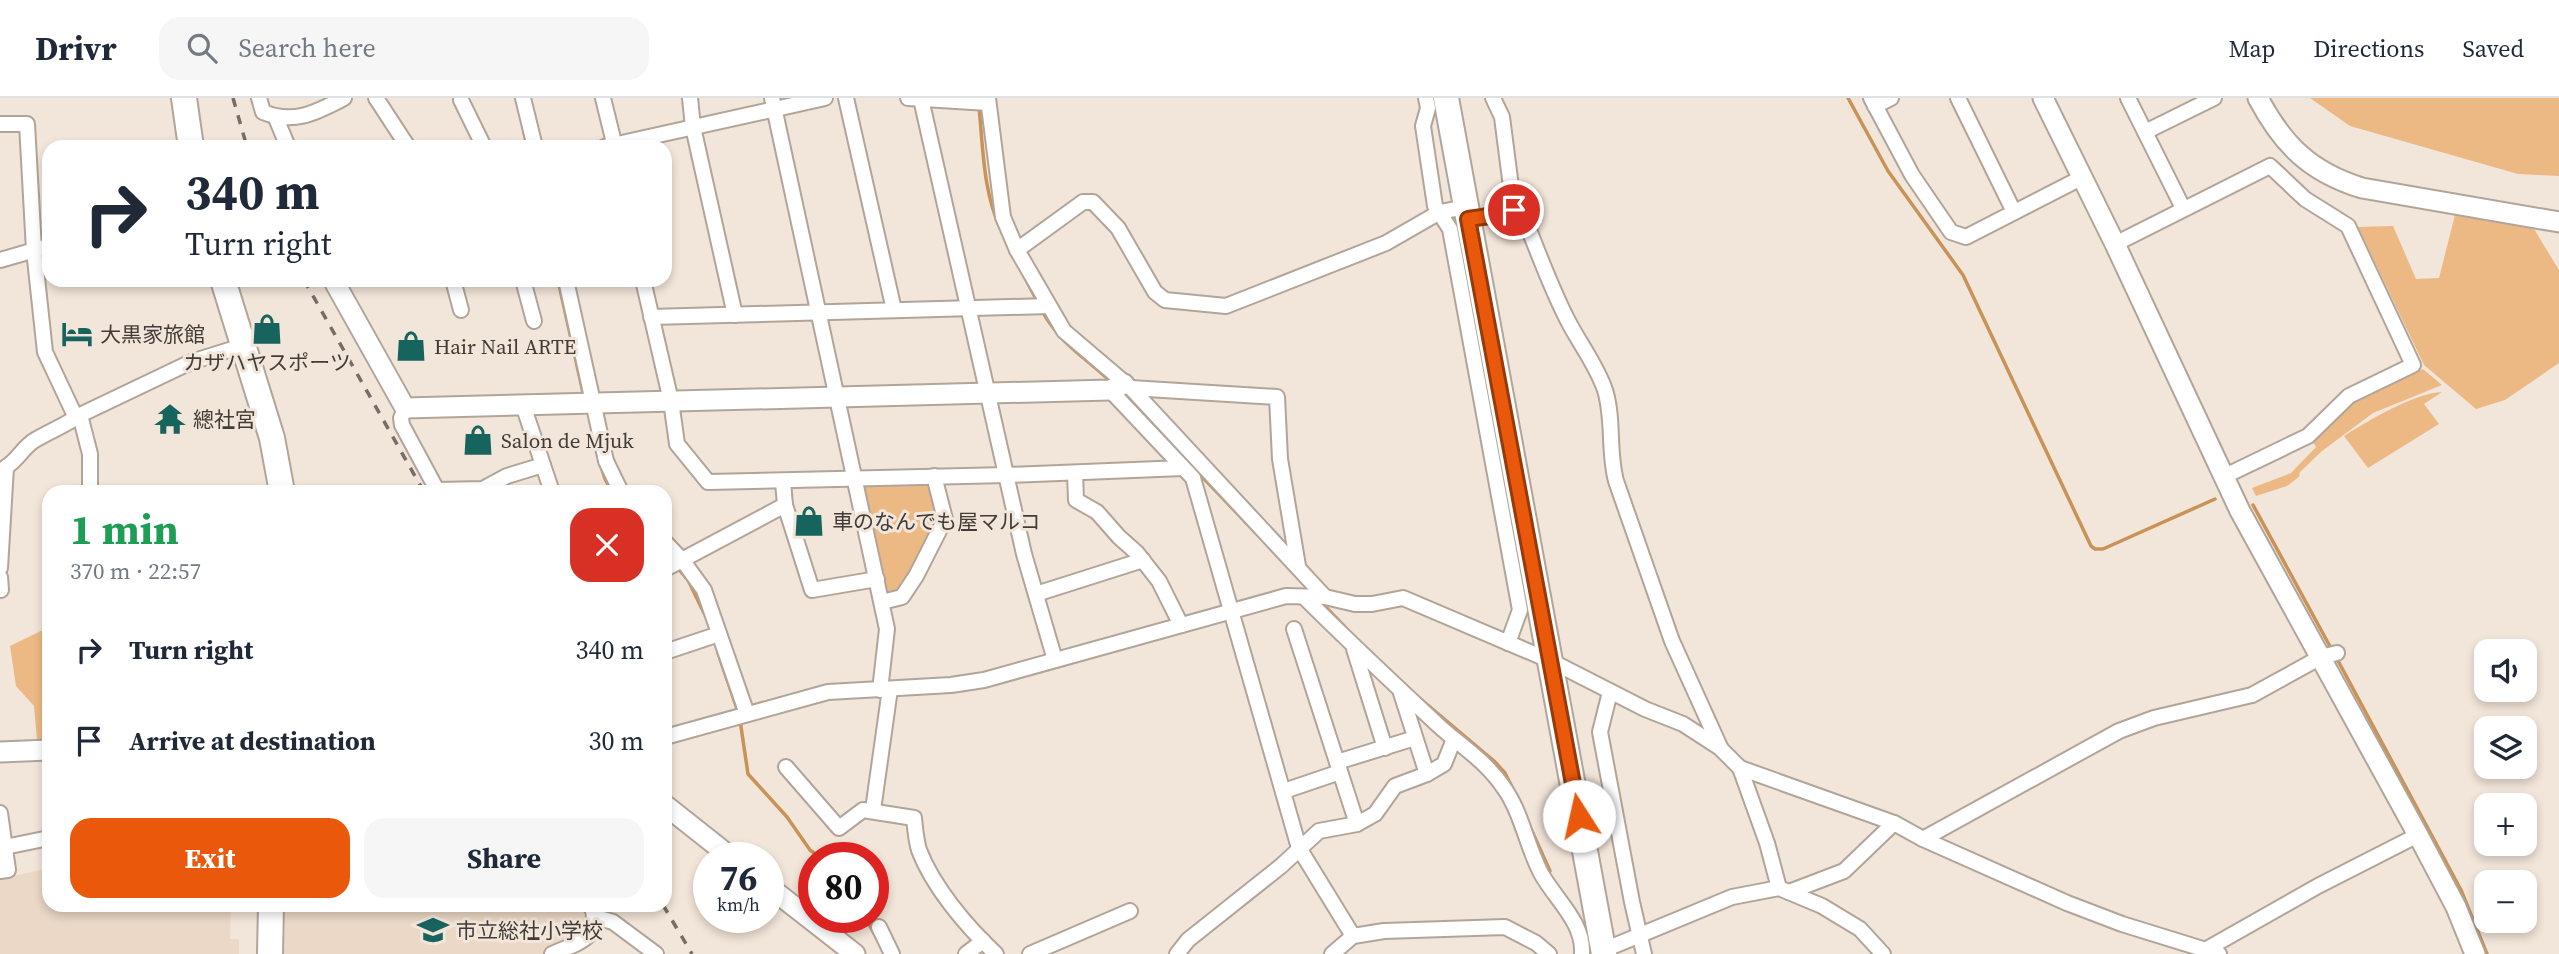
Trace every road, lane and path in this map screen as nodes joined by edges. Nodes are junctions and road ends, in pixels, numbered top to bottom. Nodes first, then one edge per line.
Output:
1 (184, 98) edge
2 (259, 98) edge
3 (344, 98) edge
4 (376, 98) edge
5 (523, 98) edge
6 (603, 98) edge
7 (690, 98) edge
8 (825, 98) edge
9 (846, 98) edge
10 (908, 98) edge
11 (1426, 98) edge
12 (1446, 98) edge
13 (1493, 98) edge
14 (1891, 98) edge
15 (1958, 98) edge
16 (2045, 98) edge
17 (2128, 98) edge
18 (2214, 98) edge
19 (2258, 98) edge
20 (921, 99) edge
21 (461, 100) dead end
22 (983, 102) edge
23 (1873, 102) edge
24 (773, 104) edge
25 (276, 118) junction
26 (0, 124) edge
27 (693, 127) junction
28 (2145, 132) junction
29 (190, 140) edge
30 (285, 140) edge
31 (403, 140) edge
32 (481, 140) edge
33 (533, 140) edge
34 (610, 140) edge
35 (637, 140) edge
36 (2083, 177) junction
37 (2183, 208) junction
38 (1514, 210) junction
39 (1440, 212) junction
40 (2014, 212) junction
41 (1467, 213) junction
42 (2559, 222) edge
43 (2115, 244) junction
44 (42, 248) edge
45 (34, 250) junction
46 (1017, 250) junction
47 (0, 260) edge
48 (225, 287) edge
49 (337, 287) edge
50 (455, 287) edge
51 (525, 287) edge
52 (567, 287) edge
53 (645, 287) edge
54 (1043, 306) junction
55 (969, 309) junction
56 (461, 310) dead end
57 (894, 310) junction
58 (818, 313) junction
59 (735, 315) junction
60 (651, 317) junction
61 (534, 321) dead end
62 (242, 346) junction
63 (1119, 388) junction
64 (988, 392) junction
65 (837, 397) junction
66 (671, 401) junction
67 (588, 403) junction
68 (523, 405) junction
69 (405, 408) junction
70 (78, 416) junction
71 (543, 465) junction
72 (1184, 468) junction
73 (1075, 473) junction
74 (1007, 475) junction
75 (934, 476) junction
76 (2225, 477) junction
77 (856, 479) junction
78 (783, 482) junction
79 (90, 485) edge
80 (281, 485) edge
81 (434, 485) edge
82 (490, 485) edge
83 (550, 485) edge
84 (618, 485) edge
85 (785, 505) junction
86 (672, 549) edge
87 (1143, 560) junction
88 (683, 561) junction
89 (672, 566) edge
90 (1298, 566) junction
91 (0, 568) edge
92 (877, 579) junction
93 (1036, 594) junction
94 (1315, 596) junction
95 (881, 602) junction
96 (1231, 611) junction
97 (1181, 625) junction
98 (1294, 629) dead end
99 (719, 634) junction
100 (1508, 643) junction
101 (1354, 647) junction
102 (672, 650) edge
103 (2330, 655) junction
104 (1055, 660) junction
105 (1550, 661) junction
106 (1399, 689) junction
107 (885, 690) junction
108 (1610, 692) junction
109 (747, 714) junction
110 (672, 735) edge
111 (1415, 738) junction
112 (1454, 739) junction
113 (1385, 748) junction
114 (1720, 748) junction
115 (42, 750) edge
116 (0, 752) edge
117 (786, 767) dead end
118 (1339, 767) junction
119 (1740, 768) junction
120 (1427, 774) junction
121 (1284, 791) junction
122 (873, 810) junction
123 (672, 811) edge
124 (0, 813) edge
125 (1894, 823) junction
126 (1357, 824) junction
127 (2418, 835) junction
128 (42, 839) edge
129 (1923, 839) junction
130 (712, 842) edge
131 (5, 847) junction
132 (1299, 848) junction
133 (0, 871) edge
134 (1784, 890) junction
135 (784, 899) edge
136 (1130, 911) dead end
137 (271, 912) edge
138 (594, 912) edge
139 (596, 912) edge
140 (882, 933) edge
141 (1641, 933) junction
142 (1353, 936) junction
143 (983, 941) junction
144 (2212, 952) edge
145 (556, 953) edge
146 (1179, 953) edge
147 (1596, 953) edge
148 (270, 954) edge
149 (656, 954) edge
150 (855, 954) edge
151 (892, 954) edge
152 (967, 954) edge
153 (996, 954) edge
154 (1030, 954) edge
155 (1332, 954) edge
156 (1549, 954) edge
157 (1644, 954) edge
158 (1883, 954) edge
159 (2475, 954) edge

1 - 29 highway
2 - 25 street
3 - 25 street
4 - 31 street
5 - 33 street
6 - 34 street
7 - 27 street
8 - 24 street
9 - 57 street
10 - 20 street
11 - 39 street
12 - 41 highway
13 - 38 street
14 - 23 street
15 - 40 street
16 - 36 street
17 - 28 street
18 - 28 street
19 - 42 street
20 - 22 street
20 - 55 street
21 - 32 street
22 - 46 street
23 - 40 street
24 - 27 street
24 - 58 street
25 - 30 street
26 - 45 street
27 - 35 street
27 - 59 street
28 - 37 street
36 - 40 street
36 - 43 street
37 - 43 street
37 - 76 street
38 - 41 street
38 - 114 street
39 - 41 street
39 - 46 street
39 - 100 street
41 - 105 highway
43 - 76 street
44 - 45 street
45 - 47 street
45 - 70 street
46 - 54 street
48 - 62 highway
49 - 69 street
50 - 56 street
51 - 61 street
52 - 67 street
53 - 60 street
54 - 55 street
54 - 63 street
55 - 57 street
55 - 64 street
57 - 58 street
58 - 59 street
58 - 65 street
59 - 60 street
60 - 66 street
62 - 70 street
62 - 80 highway
63 - 64 street
63 - 72 street
63 - 90 street
63 - 90 street
64 - 65 street
64 - 74 street
65 - 66 street
65 - 77 street
66 - 67 street
66 - 78 street
67 - 68 street
67 - 84 street
68 - 69 street
68 - 71 street
69 - 81 street
70 - 79 street
70 - 91 street
71 - 82 street
71 - 83 street
72 - 73 street
72 - 96 street
73 - 74 street
73 - 87 street
74 - 75 street
74 - 93 street
75 - 77 street
75 - 95 street
76 - 103 street
77 - 78 street
77 - 92 street
78 - 85 street
85 - 88 street
85 - 92 street
86 - 88 street
87 - 93 street
87 - 97 street
88 - 89 street
88 - 99 street
90 - 94 street
92 - 95 street
93 - 104 street
94 - 96 street
94 - 100 street
94 - 101 street
95 - 107 street
96 - 97 street
96 - 121 street
97 - 104 street
98 - 118 street
99 - 102 street
99 - 109 street
100 - 105 street
101 - 106 street
101 - 113 street
103 - 127 street
103 - 129 street
104 - 107 street
105 - 108 street
105 - 147 highway
106 - 111 street
106 - 112 street
107 - 109 street
107 - 122 street
108 - 114 street
108 - 141 street
109 - 110 street
111 - 113 street
111 - 120 street
112 - 120 street
112 - 147 street
113 - 118 street
114 - 119 street
115 - 116 street
117 - 122 street
118 - 121 street
118 - 126 street
119 - 125 street
119 - 134 street
120 - 126 street
121 - 132 street
122 - 143 street
123 - 130 street
124 - 131 street
125 - 129 street
125 - 134 street
126 - 132 street
127 - 144 street
127 - 159 street
128 - 131 street
129 - 144 street
131 - 133 street
132 - 142 street
132 - 146 street
134 - 141 street
134 - 158 street
135 - 150 street
136 - 154 street
137 - 148 highway
138 - 145 street
139 - 149 street
140 - 151 street
141 - 147 street
141 - 157 street
142 - 155 street
142 - 156 street
143 - 152 street
143 - 153 street

